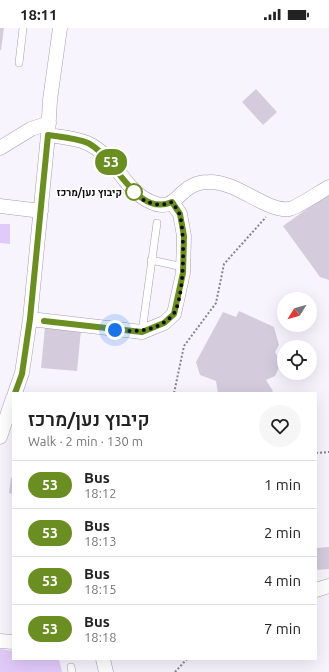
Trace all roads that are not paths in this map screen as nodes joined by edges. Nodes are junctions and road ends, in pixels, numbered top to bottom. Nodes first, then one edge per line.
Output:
1 (23, 28) edge
2 (60, 28) edge
3 (19, 63) dead end
4 (49, 129) junction
5 (0, 148) edge
6 (329, 187) edge
7 (172, 202) junction
8 (0, 206) edge
9 (41, 211) junction
10 (157, 223) dead end
11 (151, 260) junction
12 (183, 267) junction
13 (30, 319) junction
14 (142, 332) junction
15 (15, 392) edge
16 (12, 401) edge
17 (6, 416) edge
18 (0, 437) edge
19 (329, 586) edge
20 (317, 590) edge
21 (0, 641) edge
22 (12, 642) edge
23 (103, 660) edge
24 (106, 672) edge

1 - 3 lane
2 - 4 street
4 - 5 street
4 - 7 street
4 - 9 street
6 - 7 street
7 - 12 street
8 - 9 street
9 - 13 street
10 - 11 lane
11 - 12 lane
11 - 14 lane
12 - 14 street
13 - 14 street
13 - 15 street
16 - 17 street
17 - 18 street
19 - 20 street
21 - 22 street
23 - 24 street

